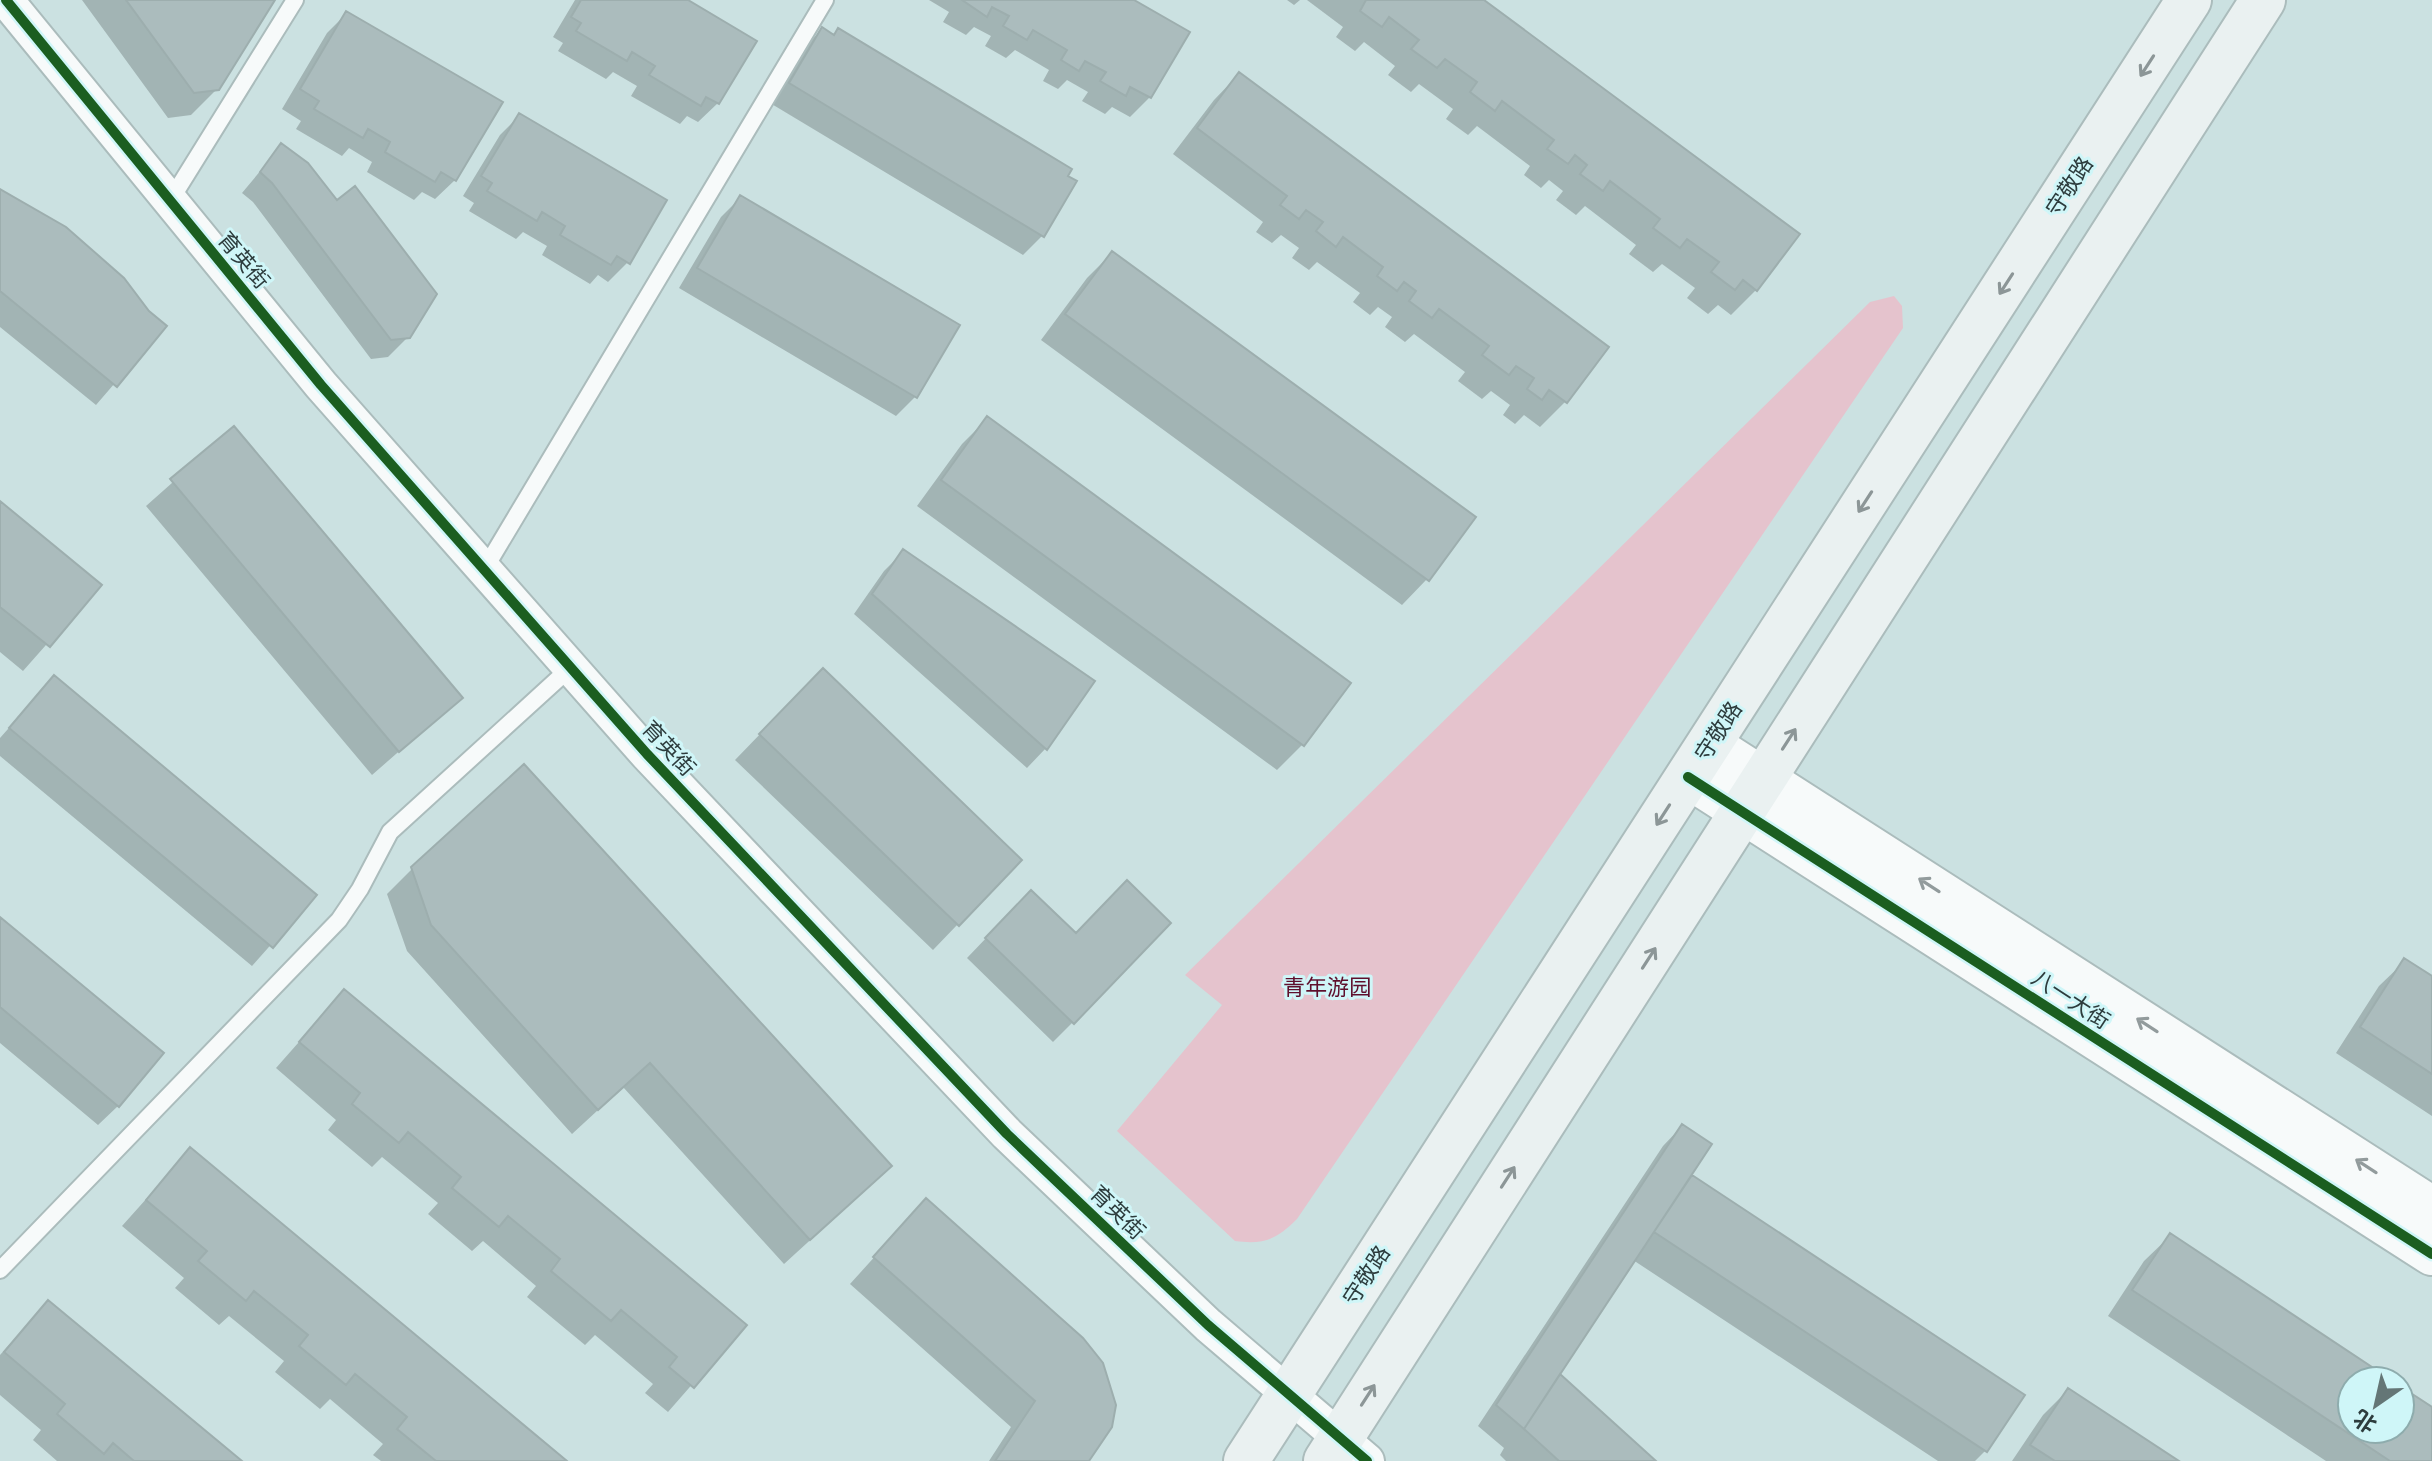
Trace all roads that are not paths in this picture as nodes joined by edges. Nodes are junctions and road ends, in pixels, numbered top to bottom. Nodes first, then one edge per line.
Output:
1 (6, 0) edge
2 (295, 0) edge
3 (825, 0) edge
4 (2189, 0) edge
5 (2263, 0) edge
6 (170, 201) junction
7 (484, 570) junction
8 (570, 668) junction
9 (1699, 760) junction
10 (1753, 795) junction
11 (2432, 1208) edge
12 (2432, 1254) edge
13 (0, 1270) edge
14 (1289, 1394) junction
15 (1344, 1453) edge
16 (1246, 1461) edge

1 - 6 street, 育英街
2 - 6 lane
3 - 7 lane
4 -> 9 main road, 守敬路
10 -> 5 main road
6 - 7 street, 育英街
7 - 8 street, 育英街
8 - 13 lane
8 - 14 street, 育英街
9 - 10 street, 八一大街
9 -> 14 main road, 守敬路
11 -> 10 street, 八一大街
10 - 12 street, 八一大街
15 -> 10 main road
14 - 15 street, 育英街
14 - 16 main road, 守敬路

